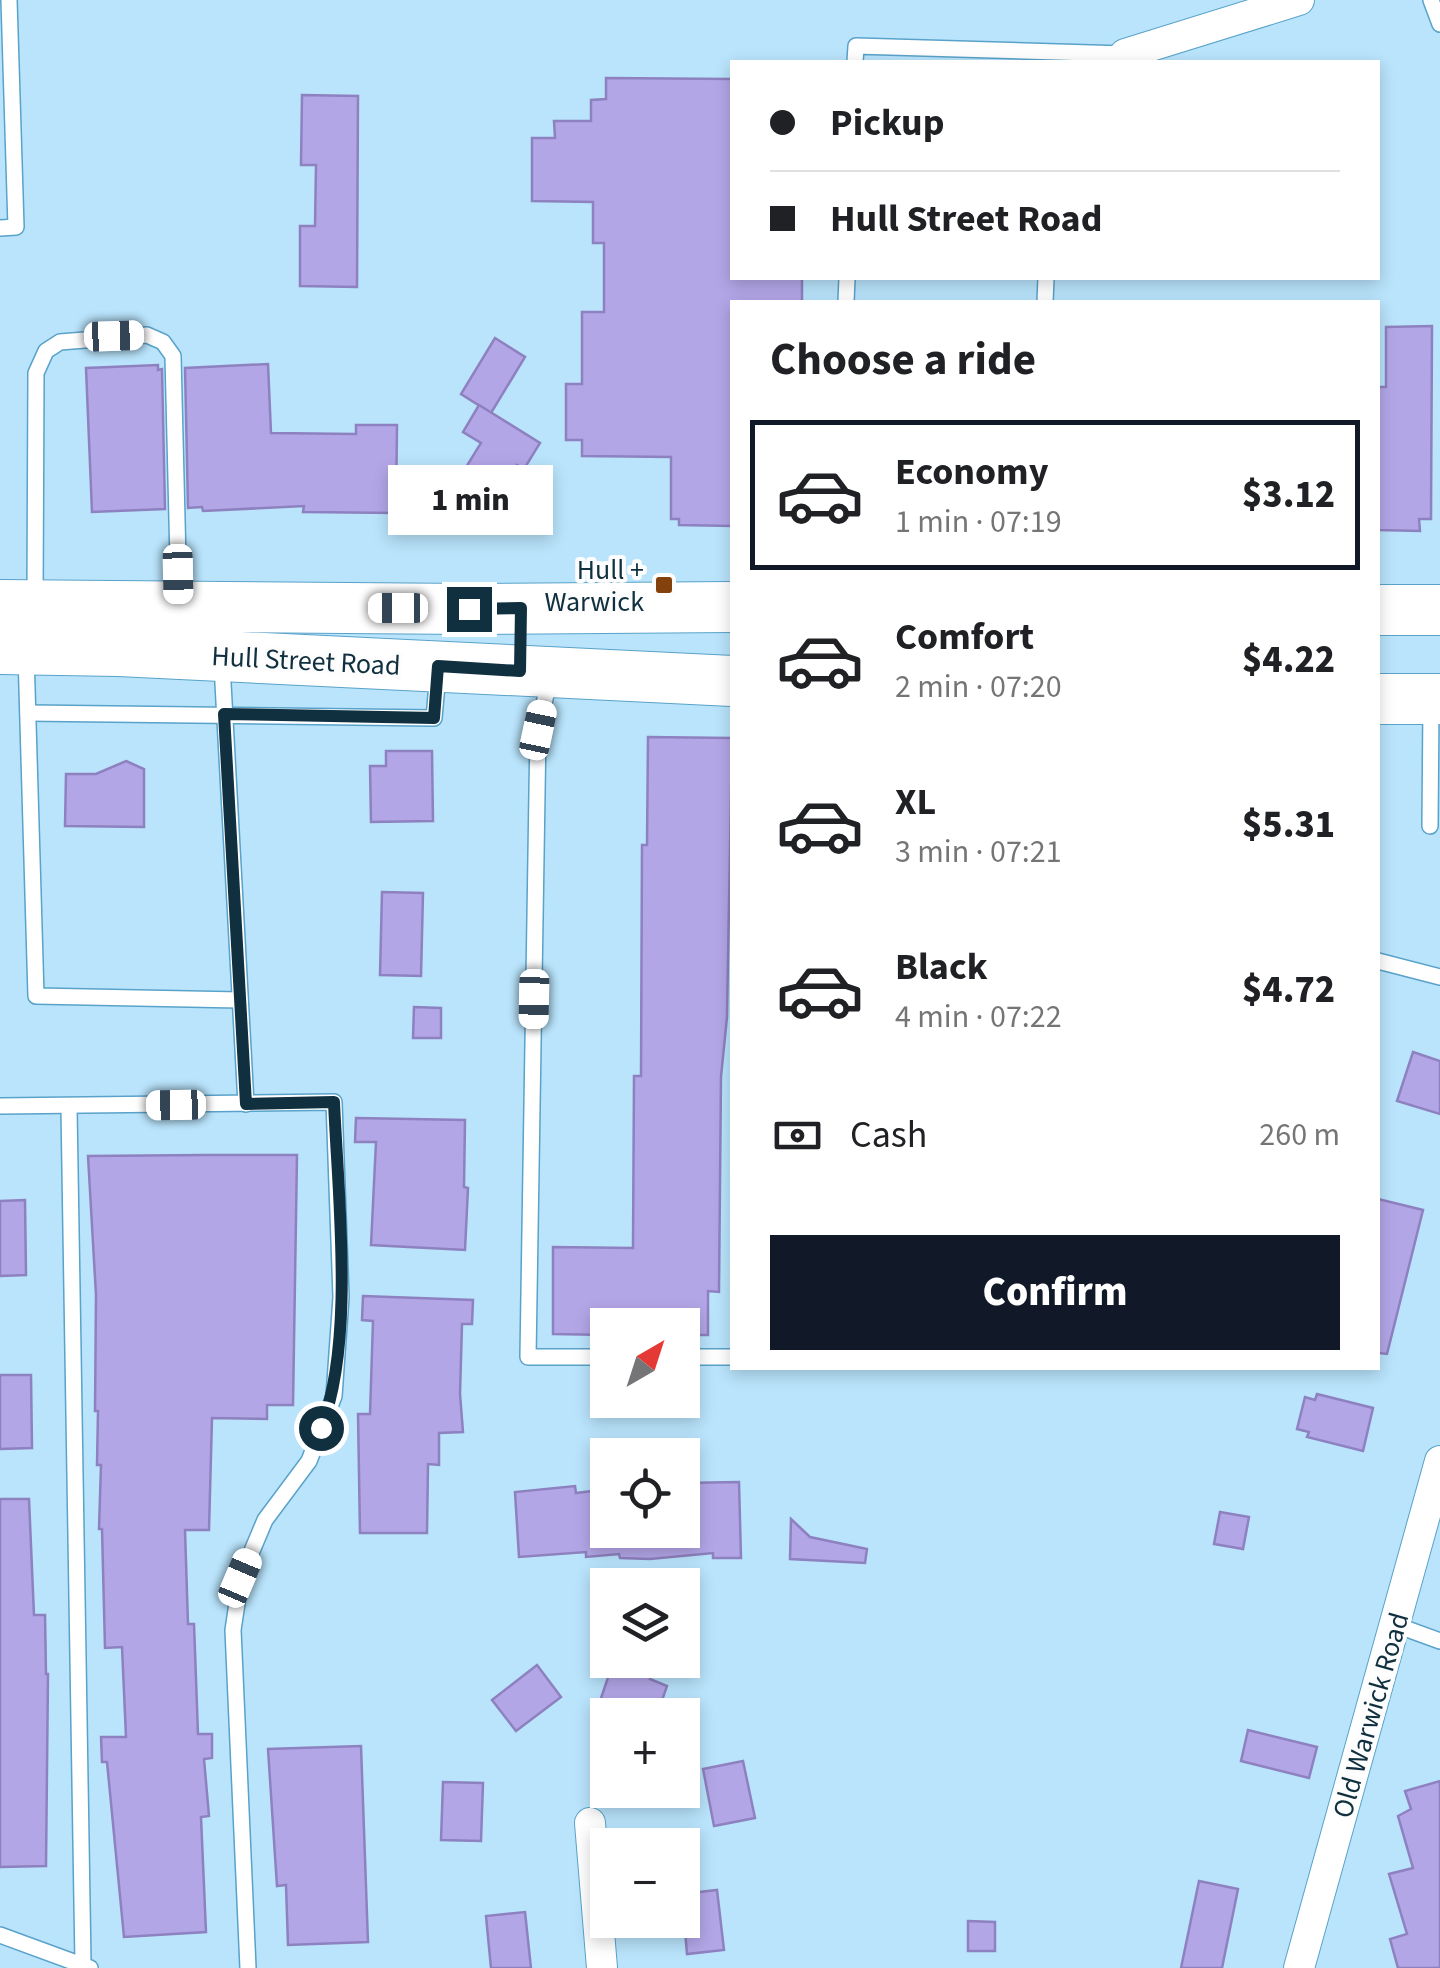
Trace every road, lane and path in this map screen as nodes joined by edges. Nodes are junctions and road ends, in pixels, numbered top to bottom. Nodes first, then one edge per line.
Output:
1 (8, 0) edge
2 (1298, 0) edge
3 (1430, 0) edge
4 (1440, 24) edge
5 (1125, 54) joint
6 (1058, 57) edge
7 (855, 60) edge
8 (0, 228) edge
9 (730, 607) edge
10 (1380, 610) edge
11 (1440, 610) edge
12 (212, 626) junction
13 (15, 627) edge
14 (527, 646) junction
15 (438, 666) junction
16 (730, 681) edge
17 (1380, 699) edge
18 (1435, 699) edge
19 (28, 712) junction
20 (224, 714) junction
21 (1430, 826) dead end
22 (1380, 963) edge
23 (1440, 978) edge
24 (240, 1000) junction
25 (246, 1104) junction
26 (0, 1106) edge
27 (69, 1108) junction
28 (590, 1357) edge
29 (700, 1357) edge
30 (730, 1357) edge
31 (1440, 1461) edge
32 (1396, 1626) junction
33 (1440, 1641) edge
34 (590, 1824) dead end
35 (0, 1935) edge
36 (87, 1966) edge
37 (248, 1968) edge
38 (602, 1968) edge
39 (1299, 1968) edge

1 - 8 lane
2 - 5 street
3 - 4 lane
5 - 6 lane
6 - 7 lane
9 - 14 main road, Hull Street Road
10 - 11 main road
12 - 13 main road, Hull Street Road
12 - 13 main road, Hull Street Road
12 - 13 lane
12 - 14 main road, Hull Street Road
12 - 15 main road, Hull Street Road
12 - 20 lane
13 - 19 lane
14 - 15 main road, Hull Street Road
14 - 16 main road, Hull Street Road
14 - 28 lane
15 - 20 lane
17 - 18 main road
18 - 21 lane
19 - 20 lane
19 - 24 lane
20 - 24 lane
22 - 23 lane
24 - 25 lane
25 - 27 lane
25 - 37 lane
26 - 27 lane
27 - 36 lane
29 - 30 lane
31 - 32 street, Old Warwick Road
32 - 33 lane
32 - 39 street, Old Warwick Road
34 - 38 street
35 - 36 lane

